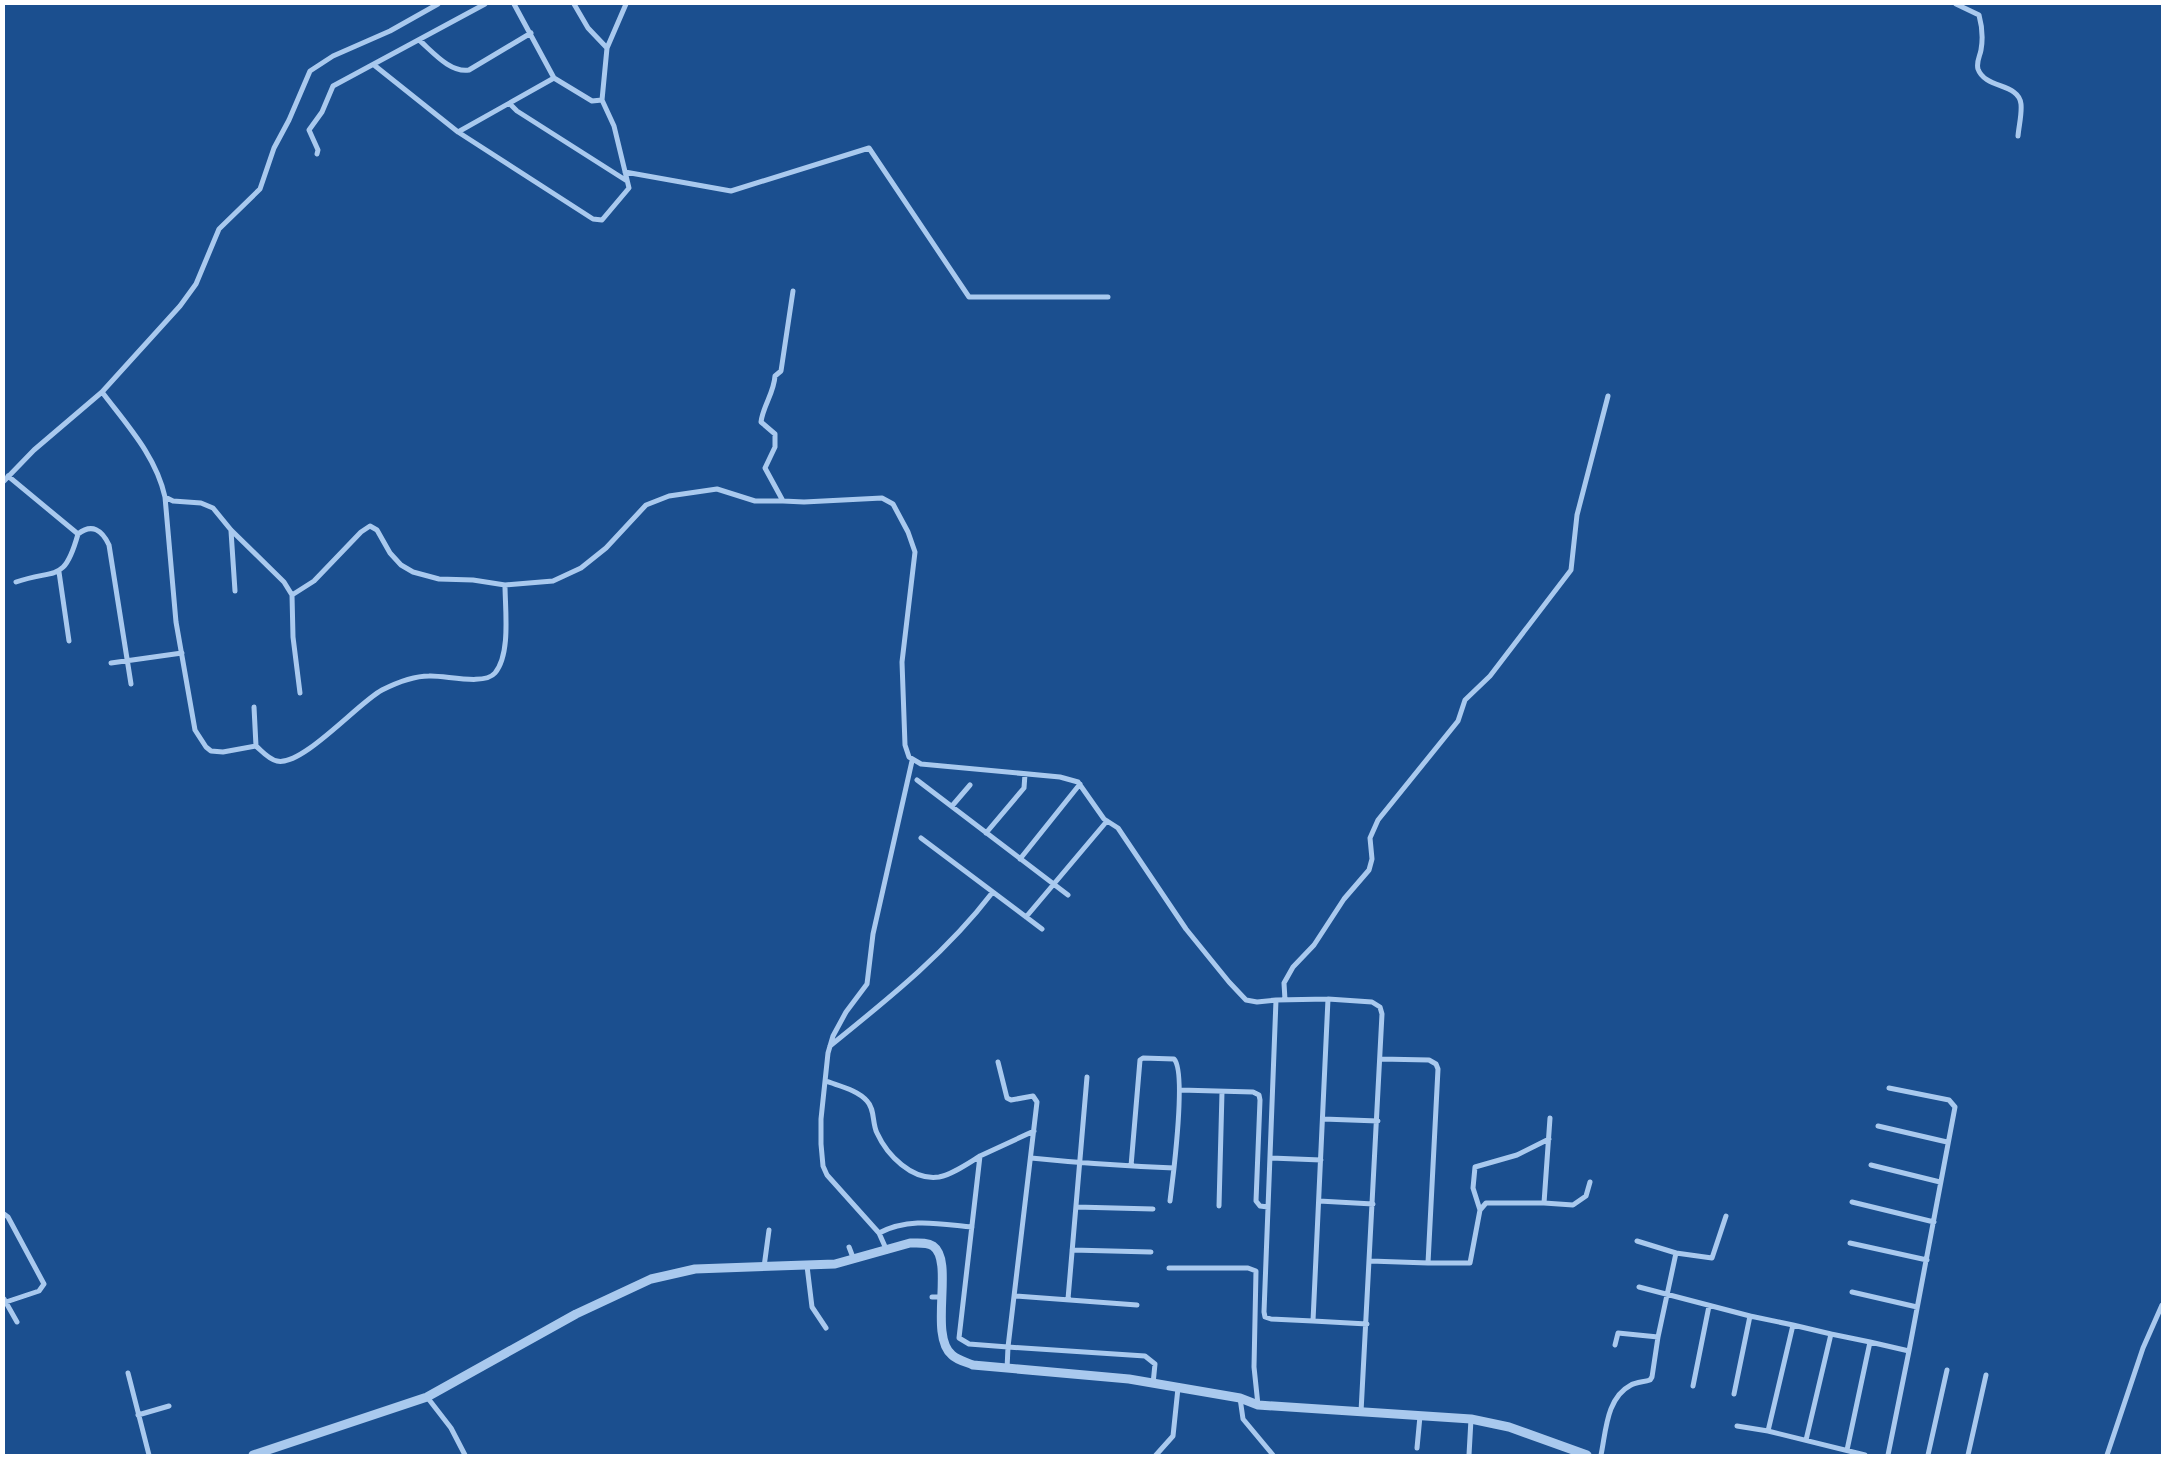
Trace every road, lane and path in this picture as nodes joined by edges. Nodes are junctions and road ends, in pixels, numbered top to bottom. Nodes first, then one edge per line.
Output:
1 (438, 4) edge
2 (485, 4) edge
3 (514, 4) edge
4 (574, 4) edge
5 (626, 4) edge
6 (1956, 4) edge
7 (531, 33) junction
8 (419, 40) junction
9 (607, 48) junction
10 (374, 65) junction
11 (554, 78) junction
12 (602, 100) junction
13 (510, 104) junction
14 (458, 132) junction
15 (2018, 136) dead end
16 (317, 154) dead end
17 (625, 172) junction
18 (627, 181) junction
19 (793, 291) dead end
20 (1108, 297) dead end
21 (102, 392) junction
22 (1608, 396) dead end
23 (8, 476) junction
24 (4, 481) edge
25 (165, 497) junction
26 (784, 501) junction
27 (231, 530) junction
28 (78, 534) junction
29 (59, 572) junction
30 (16, 582) dead end
31 (505, 585) junction
32 (235, 591) dead end
33 (292, 595) junction
34 (69, 641) dead end
35 (182, 653) junction
36 (127, 660) junction
37 (111, 663) dead end
38 (131, 684) dead end
39 (300, 693) dead end
40 (254, 707) dead end
41 (256, 746) junction
42 (912, 761) junction
43 (1024, 774) junction
44 (917, 780) dead end
45 (1080, 784) junction
46 (970, 785) dead end
47 (952, 806) junction
48 (1107, 821) junction
49 (986, 833) junction
50 (921, 838) dead end
51 (1020, 859) junction
52 (1054, 884) junction
53 (992, 893) junction
54 (1068, 895) dead end
55 (1026, 917) junction
56 (1042, 929) dead end
57 (1328, 999) junction
58 (1276, 1000) junction
59 (1285, 1000) junction
60 (830, 1046) junction
61 (1380, 1059) junction
62 (998, 1062) dead end
63 (1088, 1076) dead end
64 (826, 1081) junction
65 (1888, 1088) dead end
66 (1180, 1090) junction
67 (1222, 1092) junction
68 (1550, 1118) dead end
69 (1324, 1119) junction
70 (1378, 1121) junction
71 (1878, 1126) dead end
72 (1034, 1131) junction
73 (1549, 1139) junction
74 (1948, 1142) junction
75 (980, 1156) junction
76 (1031, 1158) junction
77 (1271, 1158) junction
78 (1321, 1160) junction
79 (1080, 1163) junction
80 (1871, 1165) dead end
81 (1132, 1166) junction
82 (1174, 1168) junction
83 (1590, 1182) dead end
84 (1940, 1182) junction
85 (1170, 1200) dead end
86 (1319, 1201) junction
87 (1852, 1202) dead end
88 (1544, 1203) junction
89 (1373, 1204) junction
90 (1219, 1206) dead end
91 (1076, 1207) junction
92 (1268, 1207) junction
93 (1153, 1209) dead end
94 (1480, 1210) junction
95 (4, 1214) edge
96 (1726, 1216) dead end
97 (1934, 1222) junction
98 (972, 1227) junction
99 (768, 1230) dead end
100 (880, 1234) junction
101 (1637, 1241) dead end
102 (1850, 1243) dead end
103 (848, 1247) dead end
104 (1072, 1250) junction
105 (887, 1251) junction
106 (1151, 1252) dead end
107 (1676, 1253) junction
108 (854, 1260) junction
109 (1927, 1260) junction
110 (1370, 1261) junction
111 (1428, 1263) junction
112 (807, 1266) junction
113 (764, 1268) junction
114 (1169, 1268) dead end
115 (1639, 1287) dead end
116 (1852, 1292) dead end
117 (1015, 1296) junction
118 (1667, 1296) junction
119 (932, 1297) dead end
120 (942, 1297) junction
121 (1068, 1298) junction
122 (5, 1301) edge
123 (1137, 1305) dead end
124 (2162, 1305) edge
125 (1709, 1306) junction
126 (1917, 1306) junction
127 (1750, 1316) junction
128 (1313, 1321) junction
129 (17, 1322) dead end
130 (1367, 1324) junction
131 (1793, 1325) junction
132 (826, 1328) dead end
133 (1831, 1334) junction
134 (1658, 1337) junction
135 (1870, 1342) junction
136 (1614, 1345) dead end
137 (1008, 1347) junction
138 (1909, 1351) junction
139 (1007, 1369) junction
140 (1947, 1370) dead end
141 (128, 1373) dead end
142 (1986, 1375) dead end
143 (1153, 1384) junction
144 (1693, 1386) dead end
145 (1178, 1388) junction
146 (1734, 1394) dead end
147 (427, 1397) junction
148 (1240, 1398) junction
149 (1258, 1405) junction
150 (169, 1406) dead end
151 (1361, 1412) junction
152 (138, 1415) junction
153 (1420, 1416) junction
154 (1471, 1419) junction
155 (1737, 1426) dead end
156 (1768, 1432) junction
157 (1806, 1440) junction
158 (1417, 1448) dead end
159 (1847, 1450) junction
160 (149, 1455) edge
161 (252, 1455) edge
162 (465, 1455) edge
163 (1156, 1455) edge
164 (1273, 1455) edge
165 (1469, 1455) edge
166 (1588, 1455) edge
167 (1601, 1455) edge
168 (1865, 1455) edge
169 (1888, 1455) edge
170 (1928, 1455) edge
171 (1968, 1455) edge
172 (2106, 1455) edge

1 - 21 street
2 - 8 street
3 - 7 street
4 - 9 street
5 - 9 street
6 - 15 street
7 - 8 street
7 - 11 street
8 - 10 street
9 - 12 street
10 - 14 street
10 - 16 street
11 - 12 street
11 - 13 street
12 - 17 street
13 - 14 street
13 - 18 street
14 - 18 street
17 - 18 street
17 - 20 street
19 - 26 street
21 - 23 street
21 - 25 street
22 - 59 street
23 - 24 street
23 - 28 street
25 - 27 street
25 - 35 street
26 - 31 street
26 - 42 street
27 - 32 street
27 - 33 street
28 - 29 street
28 - 36 street
29 - 30 street
29 - 34 street
31 - 33 street
31 - 41 street
33 - 39 street
35 - 36 street
35 - 41 street
36 - 37 street
36 - 38 street
40 - 41 street
42 - 43 street
42 - 60 street
43 - 45 street
43 - 49 street
44 - 47 street
45 - 48 street
45 - 51 street
46 - 47 street
47 - 49 street
48 - 52 street
48 - 58 street
49 - 51 street
50 - 53 street
51 - 52 street
52 - 54 street
52 - 55 street
53 - 55 street
53 - 60 street
55 - 56 street
57 - 59 street
57 - 61 street
57 - 69 street
58 - 59 street
58 - 77 street
60 - 64 street
61 - 70 street
61 - 111 street
62 - 72 street
63 - 79 street
64 - 75 street
64 - 100 street
65 - 74 street
66 - 67 street
66 - 81 street
66 - 82 street
67 - 90 street
67 - 92 street
68 - 73 street
69 - 70 street
69 - 78 street
70 - 89 street
71 - 74 street
72 - 75 street
72 - 76 street
73 - 88 street
73 - 94 street
74 - 84 street
75 - 98 street
76 - 79 street
76 - 117 street
77 - 78 street
77 - 92 street
78 - 86 street
79 - 81 street
79 - 91 street
80 - 84 street
81 - 82 street
82 - 85 street
83 - 88 street
84 - 97 street
86 - 89 street
86 - 128 street
87 - 97 street
88 - 94 street
89 - 110 street
91 - 93 street
91 - 104 street
92 - 128 street
94 - 111 street
95 - 122 street
96 - 107 street
97 - 109 street
98 - 100 street
98 - 137 street
99 - 113 street
100 - 105 street
101 - 107 street
102 - 109 street
103 - 108 street
104 - 106 street
104 - 121 street
105 - 108 street
105 - 120 street
107 - 118 street
108 - 112 street
109 - 126 street
110 - 111 street
110 - 130 street
112 - 113 street
112 - 132 street
113 - 147 street
114 - 149 street
115 - 118 street
116 - 126 street
117 - 121 street
117 - 137 street
118 - 125 street
118 - 134 street
119 - 120 street
120 - 139 street
121 - 123 street
122 - 129 street
124 - 172 street
125 - 127 street
125 - 144 street
126 - 138 street
127 - 131 street
127 - 146 street
128 - 130 street
130 - 151 street
131 - 133 street
131 - 156 street
133 - 135 street
133 - 157 street
134 - 136 street
134 - 167 street
135 - 138 street
135 - 159 street
137 - 139 street
137 - 143 street
138 - 169 street
139 - 143 street
140 - 170 street
141 - 152 street
142 - 171 street
143 - 145 street
145 - 148 street
145 - 163 street
147 - 161 street
147 - 162 street
148 - 149 street
148 - 164 street
149 - 151 street
150 - 152 street
151 - 153 street
152 - 160 street
153 - 154 street
153 - 158 street
154 - 165 street
154 - 166 street
155 - 156 street
156 - 157 street
157 - 159 street
159 - 168 street

